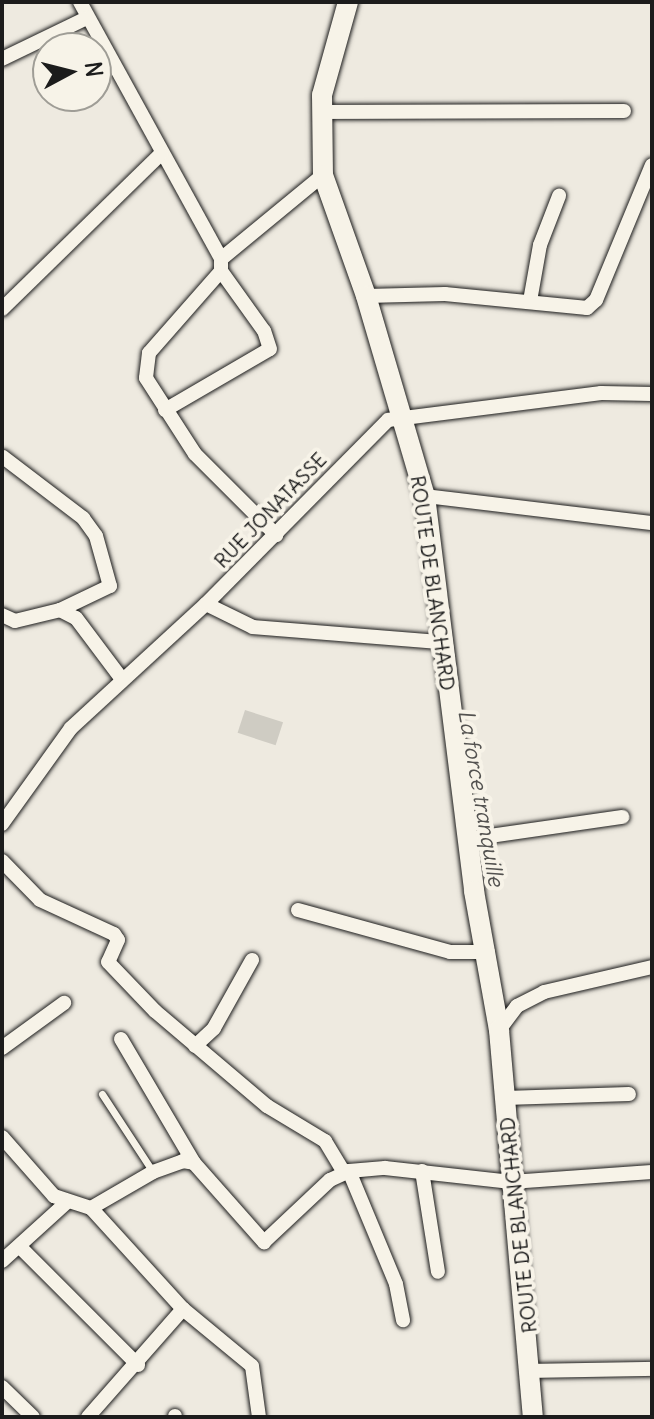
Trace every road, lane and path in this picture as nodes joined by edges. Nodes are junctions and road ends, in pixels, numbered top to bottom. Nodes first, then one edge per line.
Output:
1 (80, 2) edge
2 (348, 2) edge
3 (87, 18) junction
4 (2, 59) edge
5 (624, 111) dead end
6 (320, 112) junction
7 (161, 154) junction
8 (652, 165) edge
9 (323, 175) junction
10 (559, 196) dead end
11 (221, 265) junction
12 (366, 296) junction
13 (530, 301) junction
14 (2, 309) edge
15 (652, 394) edge
16 (165, 410) junction
17 (404, 419) junction
18 (2, 457) edge
19 (425, 496) junction
20 (652, 523) edge
21 (276, 535) junction
22 (206, 604) junction
23 (60, 610) junction
24 (2, 615) edge
25 (441, 642) junction
26 (121, 678) junction
27 (622, 817) dead end
28 (2, 824) edge
29 (469, 839) junction
30 (2, 861) edge
31 (298, 910) dead end
32 (488, 952) junction
33 (252, 960) dead end
34 (652, 967) edge
35 (64, 1003) dead end
36 (499, 1030) junction
37 (121, 1039) dead end
38 (195, 1046) junction
39 (2, 1048) edge
40 (102, 1094) dead end
41 (629, 1094) dead end
42 (505, 1098) junction
43 (4, 1143) edge
44 (194, 1163) junction
45 (422, 1171) junction
46 (153, 1172) junction
47 (347, 1172) junction
48 (652, 1172) edge
49 (511, 1182) junction
50 (67, 1202) junction
51 (91, 1208) junction
52 (20, 1247) junction
53 (2, 1261) edge
54 (438, 1272) dead end
55 (183, 1309) junction
56 (403, 1320) dead end
57 (138, 1365) junction
58 (652, 1369) edge
59 (533, 1371) junction
60 (2, 1387) edge
61 (33, 1417) edge
62 (88, 1417) edge
63 (259, 1417) edge
64 (533, 1417) edge

1 - 3 street
2 - 6 street, ROUTE DE BLANCHARD
3 - 4 street
3 - 7 street
5 - 6 street
6 - 9 street, ROUTE DE BLANCHARD
7 - 11 street
7 - 14 street
8 - 13 street
9 - 11 street
9 - 12 street, ROUTE DE BLANCHARD
10 - 13 street
11 - 16 street
11 - 16 street
12 - 13 street
12 - 17 street, ROUTE DE BLANCHARD
15 - 17 street, RUE JONATASSE
16 - 21 street
17 - 19 street, ROUTE DE BLANCHARD
17 - 21 street, RUE JONATASSE
18 - 23 street
19 - 20 street
19 - 25 street, ROUTE DE BLANCHARD
21 - 22 street, RUE JONATASSE
22 - 25 street
22 - 26 street, RUE JONATASSE
23 - 24 street
23 - 26 street
25 - 29 street, ROUTE DE BLANCHARD
26 - 28 street, RUE JONATASSE
27 - 29 street
29 - 32 street, ROUTE DE BLANCHARD
30 - 38 street
31 - 32 street
32 - 36 street, ROUTE DE BLANCHARD
33 - 38 street
34 - 36 street
35 - 39 street
36 - 42 street, ROUTE DE BLANCHARD
37 - 44 street
38 - 47 street
40 - 46 lane
41 - 42 street
42 - 49 street, ROUTE DE BLANCHARD
43 - 50 street
44 - 46 street
44 - 47 street
45 - 47 street
45 - 49 street
45 - 54 street
46 - 51 street
47 - 56 street
48 - 49 street
49 - 59 street, ROUTE DE BLANCHARD
50 - 51 street
50 - 52 street
51 - 55 street
52 - 53 street
52 - 57 street
55 - 57 street
55 - 63 street
57 - 62 street
58 - 59 street
59 - 64 street, ROUTE DE BLANCHARD
60 - 61 street

